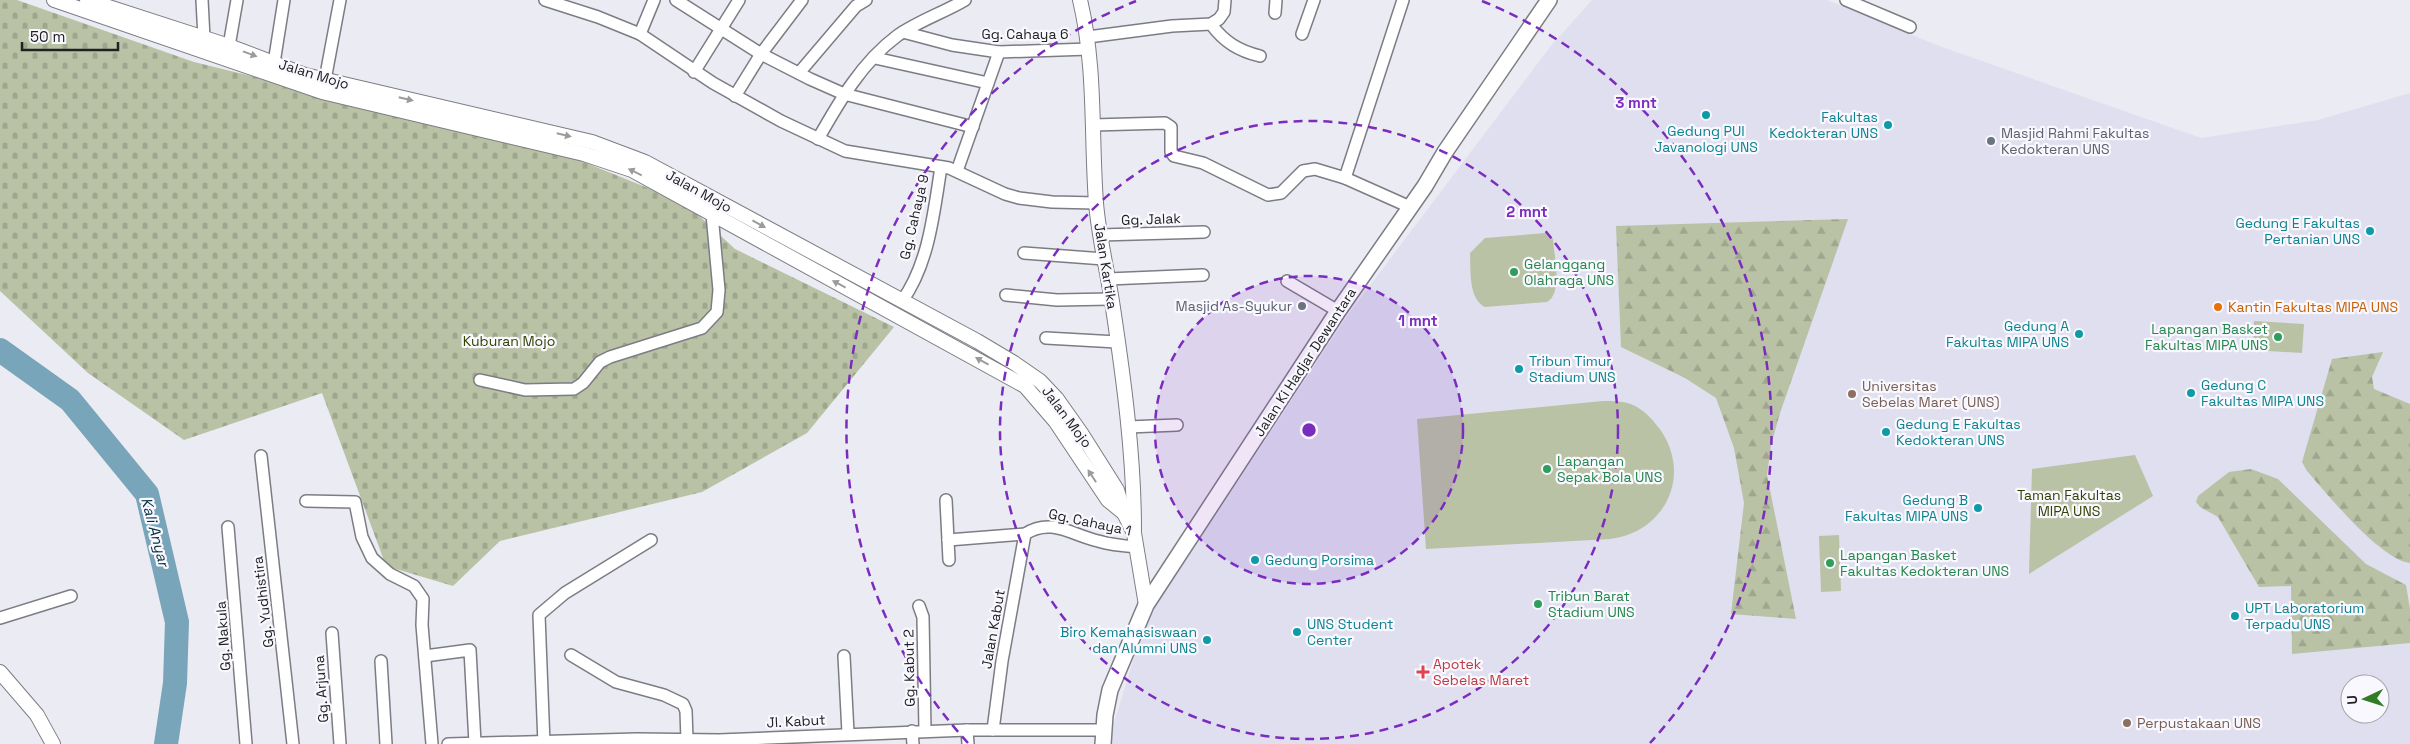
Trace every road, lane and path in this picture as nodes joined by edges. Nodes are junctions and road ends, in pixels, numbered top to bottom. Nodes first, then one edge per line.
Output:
1 (54, 0) edge
2 (87, 0) edge
3 (202, 0) edge
4 (237, 0) edge
5 (284, 0) edge
6 (340, 0) edge
7 (546, 0) edge
8 (654, 0) edge
9 (676, 0) edge
10 (740, 0) edge
11 (802, 0) edge
12 (866, 0) edge
13 (965, 0) edge
14 (1080, 0) edge
15 (1226, 0) edge
16 (1276, 0) edge
17 (1314, 0) edge
18 (1403, 0) edge
19 (1549, 0) edge
20 (1846, 0) edge
21 (689, 3) edge
22 (113, 5) edge
23 (1275, 12) dead end
24 (1211, 24) junction
25 (1910, 27) dead end
26 (720, 28) junction
27 (903, 32) junction
28 (640, 34) junction
29 (1302, 34) dead end
30 (1089, 43) junction
31 (202, 44) junction
32 (229, 46) junction
33 (999, 52) junction
34 (761, 54) junction
35 (1260, 56) dead end
36 (875, 58) junction
37 (274, 63) junction
38 (694, 72) junction
39 (799, 73) junction
40 (325, 80) junction
41 (988, 83) junction
42 (844, 94) junction
43 (735, 96) junction
44 (1093, 125) junction
45 (972, 126) junction
46 (818, 139) junction
47 (941, 167) junction
48 (957, 171) junction
49 (1345, 178) junction
50 (1096, 203) junction
51 (1410, 207) junction
52 (712, 214) junction
53 (1204, 232) dead end
54 (1100, 235) junction
55 (804, 249) junction
56 (1024, 253) dead end
57 (1104, 259) junction
58 (797, 262) junction
59 (1203, 275) dead end
60 (1108, 279) junction
61 (1287, 280) dead end
62 (1006, 295) dead end
63 (1111, 299) junction
64 (902, 301) junction
65 (1338, 311) junction
66 (1046, 338) dead end
67 (1117, 342) junction
68 (480, 380) dead end
69 (1177, 425) dead end
70 (1128, 427) junction
71 (262, 456) dead end
72 (946, 500) dead end
73 (306, 501) dead end
74 (1124, 512) junction
75 (228, 527) dead end
76 (1134, 533) junction
77 (1025, 534) junction
78 (651, 540) dead end
79 (948, 540) junction
80 (1137, 547) junction
81 (949, 560) dead end
82 (71, 596) dead end
83 (1146, 605) junction
84 (919, 606) dead end
85 (0, 618) edge
86 (332, 632) dead end
87 (425, 656) junction
88 (571, 656) dead end
89 (844, 656) dead end
90 (381, 661) dead end
91 (0, 672) edge
92 (968, 730) junction
93 (993, 730) junction
94 (912, 731) junction
95 (925, 731) junction
96 (848, 733) junction
97 (1103, 737) edge
98 (865, 738) edge
99 (637, 741) edge
100 (683, 741) edge
101 (768, 741) edge
102 (544, 742) edge
103 (587, 742) edge
104 (719, 742) edge
105 (475, 743) edge
106 (489, 743) edge
107 (53, 744) edge
108 (246, 744) edge
109 (293, 744) edge
110 (340, 744) edge
111 (386, 744) edge
112 (432, 744) edge
113 (448, 744) edge
114 (913, 744) edge
115 (968, 744) edge

1 - 31 street
2 - 22 street, Jalan Mojo
3 - 31 street
4 - 32 street
5 - 37 street
6 - 40 street
7 - 28 street
8 - 28 street
9 - 21 street
10 - 26 street
11 - 34 street
12 - 39 street
13 - 27 street
14 - 30 street, Jalan Kartika
15 - 24 street
16 - 23 street
17 - 29 street
18 - 49 street
19 - 51 main road, Jalan Ki Hadjar Dewantara
20 - 25 street
21 - 26 street
22 - 31 street, Jalan Mojo
24 - 30 street, Gg. Cahaya 6
24 - 35 street
26 - 34 street
26 - 38 street
27 - 33 street, Gg. Cahaya 6
27 - 36 street
28 - 38 street
30 - 33 street, Gg. Cahaya 6
30 - 44 street, Jalan Kartika
31 - 32 street, Jalan Mojo
52 -> 31 street
32 -> 37 street, Jalan Mojo
33 - 41 street
34 - 39 street
34 - 43 street
36 - 41 street
36 - 42 street
37 - 40 street, Jalan Mojo
38 - 43 street
39 - 42 street
40 -> 55 street, Jalan Mojo
41 - 45 street
42 - 45 street
42 - 46 street
43 - 46 street
44 - 49 street
44 - 50 street, Jalan Kartika
45 - 48 street
46 - 47 street
47 - 48 street
47 - 64 street, Gg. Cahaya 9
48 - 50 street
49 - 51 street
50 - 54 street, Jalan Kartika
51 - 65 main road, Jalan Ki Hadjar Dewantara
52 - 58 street
52 - 68 street
53 - 54 street, Gg. Jalak
54 - 57 street, Jalan Kartika
55 - 58 street
55 - 64 street, Jalan Mojo
56 - 57 street
57 - 60 street, Jalan Kartika
74 -> 58 street
59 - 60 street
60 - 63 street, Jalan Kartika
61 - 65 street
62 - 63 street
63 - 67 street, Jalan Kartika
64 - 74 street, Jalan Mojo
65 - 83 main road, Jalan Ki Hadjar Dewantara
66 - 67 street
67 - 70 street, Jalan Kartika
69 - 70 street
70 - 76 street, Jalan Kartika
71 - 109 street, Gg. Yudhistira
72 - 79 street
73 - 87 street
74 - 76 street, Jalan Mojo
75 - 108 street, Gg. Nakula
76 - 80 street, Jalan Mojo
77 - 79 street, Gg. Cahaya 1
77 - 80 street, Gg. Cahaya 1
77 - 93 street, Jalan Kabut
78 - 102 street
79 - 81 street
80 - 83 street, Jalan Mojo
82 - 85 street
83 - 97 main road, Jalan Ki Hadjar Dewantara
84 - 95 street, Gg. Kabut 2
86 - 110 street, Gg. Arjuna
87 - 105 street
87 - 112 street
88 - 100 street
89 - 96 street
90 - 111 street
91 - 107 street
92 - 93 street, Jl. Kabut
92 - 95 street, Jl. Kabut
92 - 115 street
93 - 97 street, Jl. Kabut
94 - 95 street, Jl. Kabut
94 - 98 street, Jl. Kabut
94 - 114 street
96 - 98 street, Jl. Kabut
96 - 101 street, Jl. Kabut
99 - 100 street, Jl. Kabut
99 - 103 street, Jl. Kabut
100 - 104 street, Jl. Kabut
101 - 104 street, Jl. Kabut
102 - 103 street, Jl. Kabut
102 - 106 street, Jl. Kabut
105 - 106 street, Jl. Kabut
105 - 113 street, Jl. Kabut

